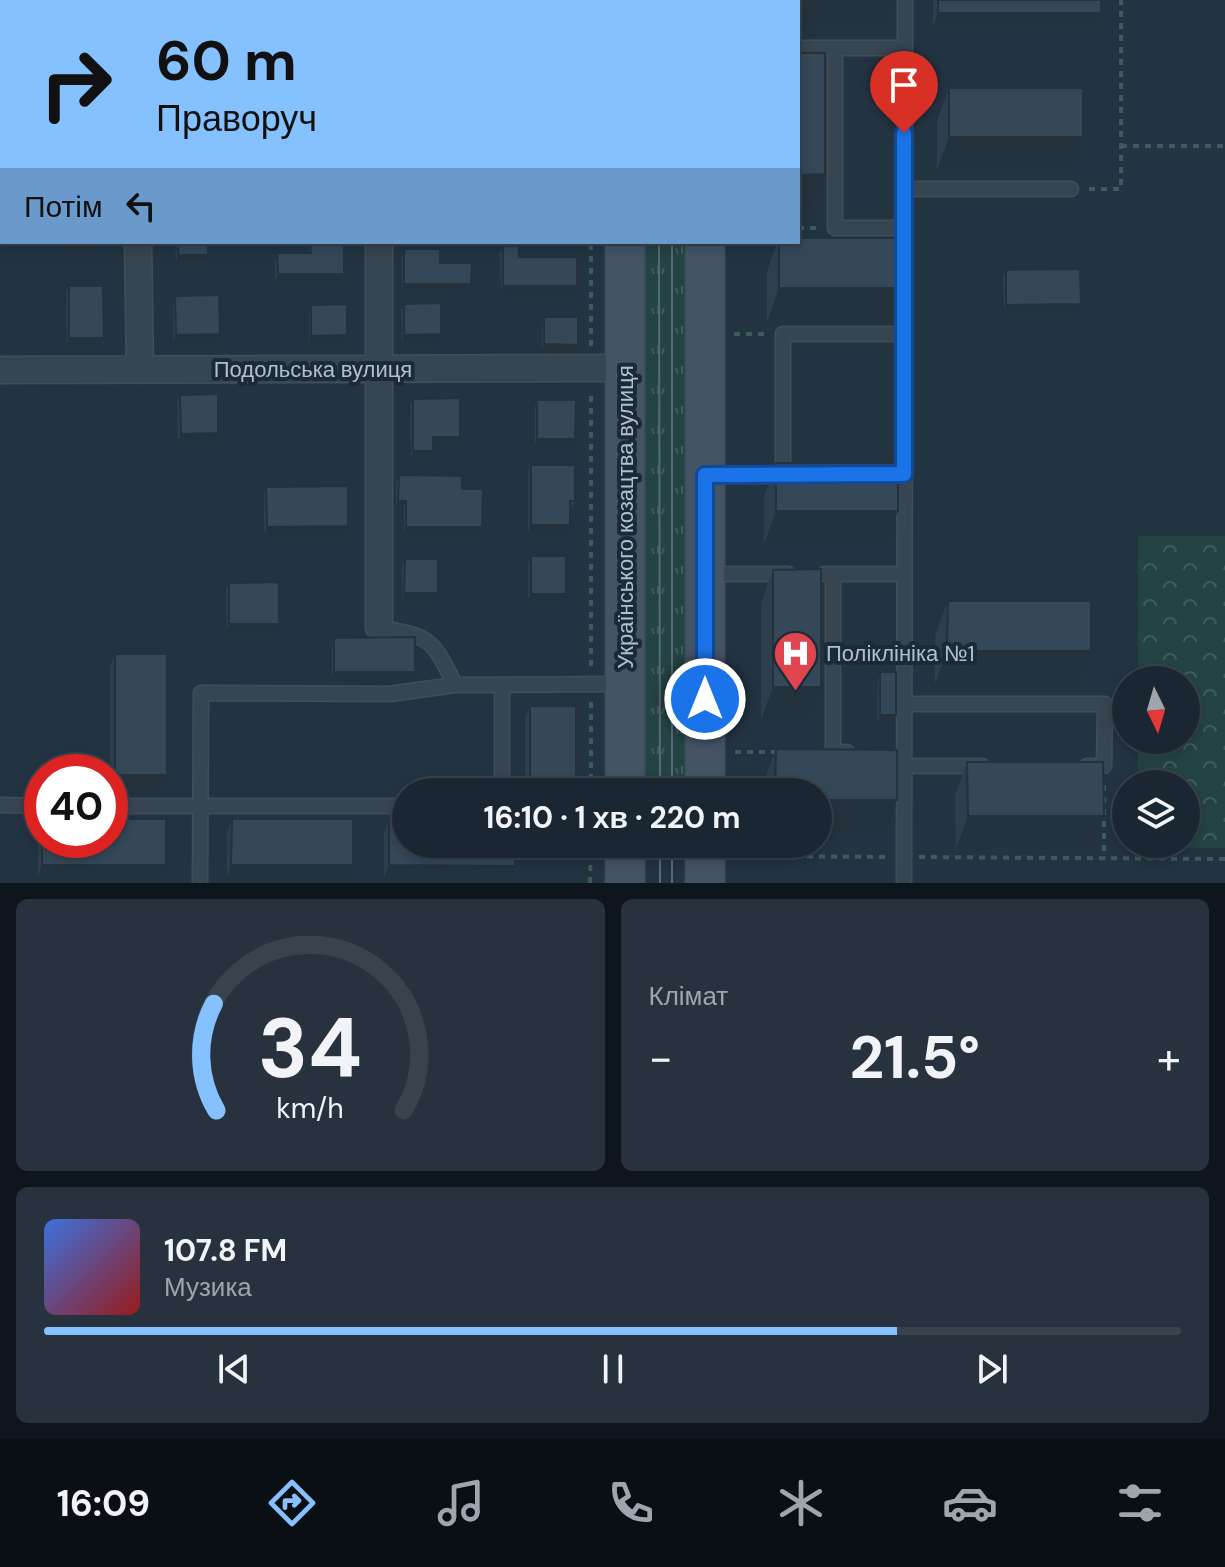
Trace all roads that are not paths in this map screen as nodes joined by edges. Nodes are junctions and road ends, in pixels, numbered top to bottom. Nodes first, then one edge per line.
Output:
1 (905, 0) edge
2 (800, 48) edge
3 (835, 48) junction
4 (904, 48) junction
5 (904, 189) junction
6 (1071, 189) road end
7 (905, 228) junction
8 (138, 244) edge
9 (379, 244) edge
10 (625, 244) edge
11 (705, 244) edge
12 (905, 334) junction
13 (608, 368) junction
14 (379, 369) junction
15 (0, 370) edge
16 (140, 370) junction
17 (705, 475) junction
18 (705, 574) junction
19 (833, 574) junction
20 (904, 574) junction
21 (379, 627) joint
22 (608, 684) junction
23 (455, 685) junction
24 (502, 685) junction
25 (905, 704) junction
26 (869, 752) edge
27 (900, 757) junction
28 (997, 766) edge
29 (1074, 766) edge
30 (502, 778) edge
31 (623, 778) edge
32 (705, 778) edge
33 (0, 805) edge
34 (24, 806) edge
35 (128, 806) edge
36 (200, 806) junction
37 (392, 806) edge
38 (625, 858) edge
39 (705, 858) edge
40 (200, 883) edge
41 (625, 883) edge
42 (705, 883) edge
43 (904, 883) edge

1 - 4 lane
2 - 3 lane
3 - 4 lane
3 - 7 lane
4 - 5 lane
5 - 6 lane
5 - 7 lane
7 - 12 lane
8 - 16 street
9 - 14 street
10 - 13 street, Українського козацтва вулиця
11 - 17 street
12 - 17 lane
12 - 20 lane
13 - 14 street, Подольська вулиця
13 - 22 street, Українського козацтва вулиця
14 - 16 street, Подольська вулиця
14 - 21 street
15 - 16 street, Подольська вулиця
17 - 18 street
18 - 19 lane
18 - 32 street
19 - 20 lane
19 - 26 lane
20 - 25 lane
21 - 23 lane
22 - 24 lane
22 - 31 street, Українського козацтва вулиця
23 - 24 lane
23 - 36 lane
24 - 30 lane
25 - 27 lane
25 - 29 lane
27 - 28 lane
27 - 43 lane
33 - 34 lane
35 - 36 lane
36 - 37 lane
36 - 40 lane
38 - 41 street
39 - 42 street

